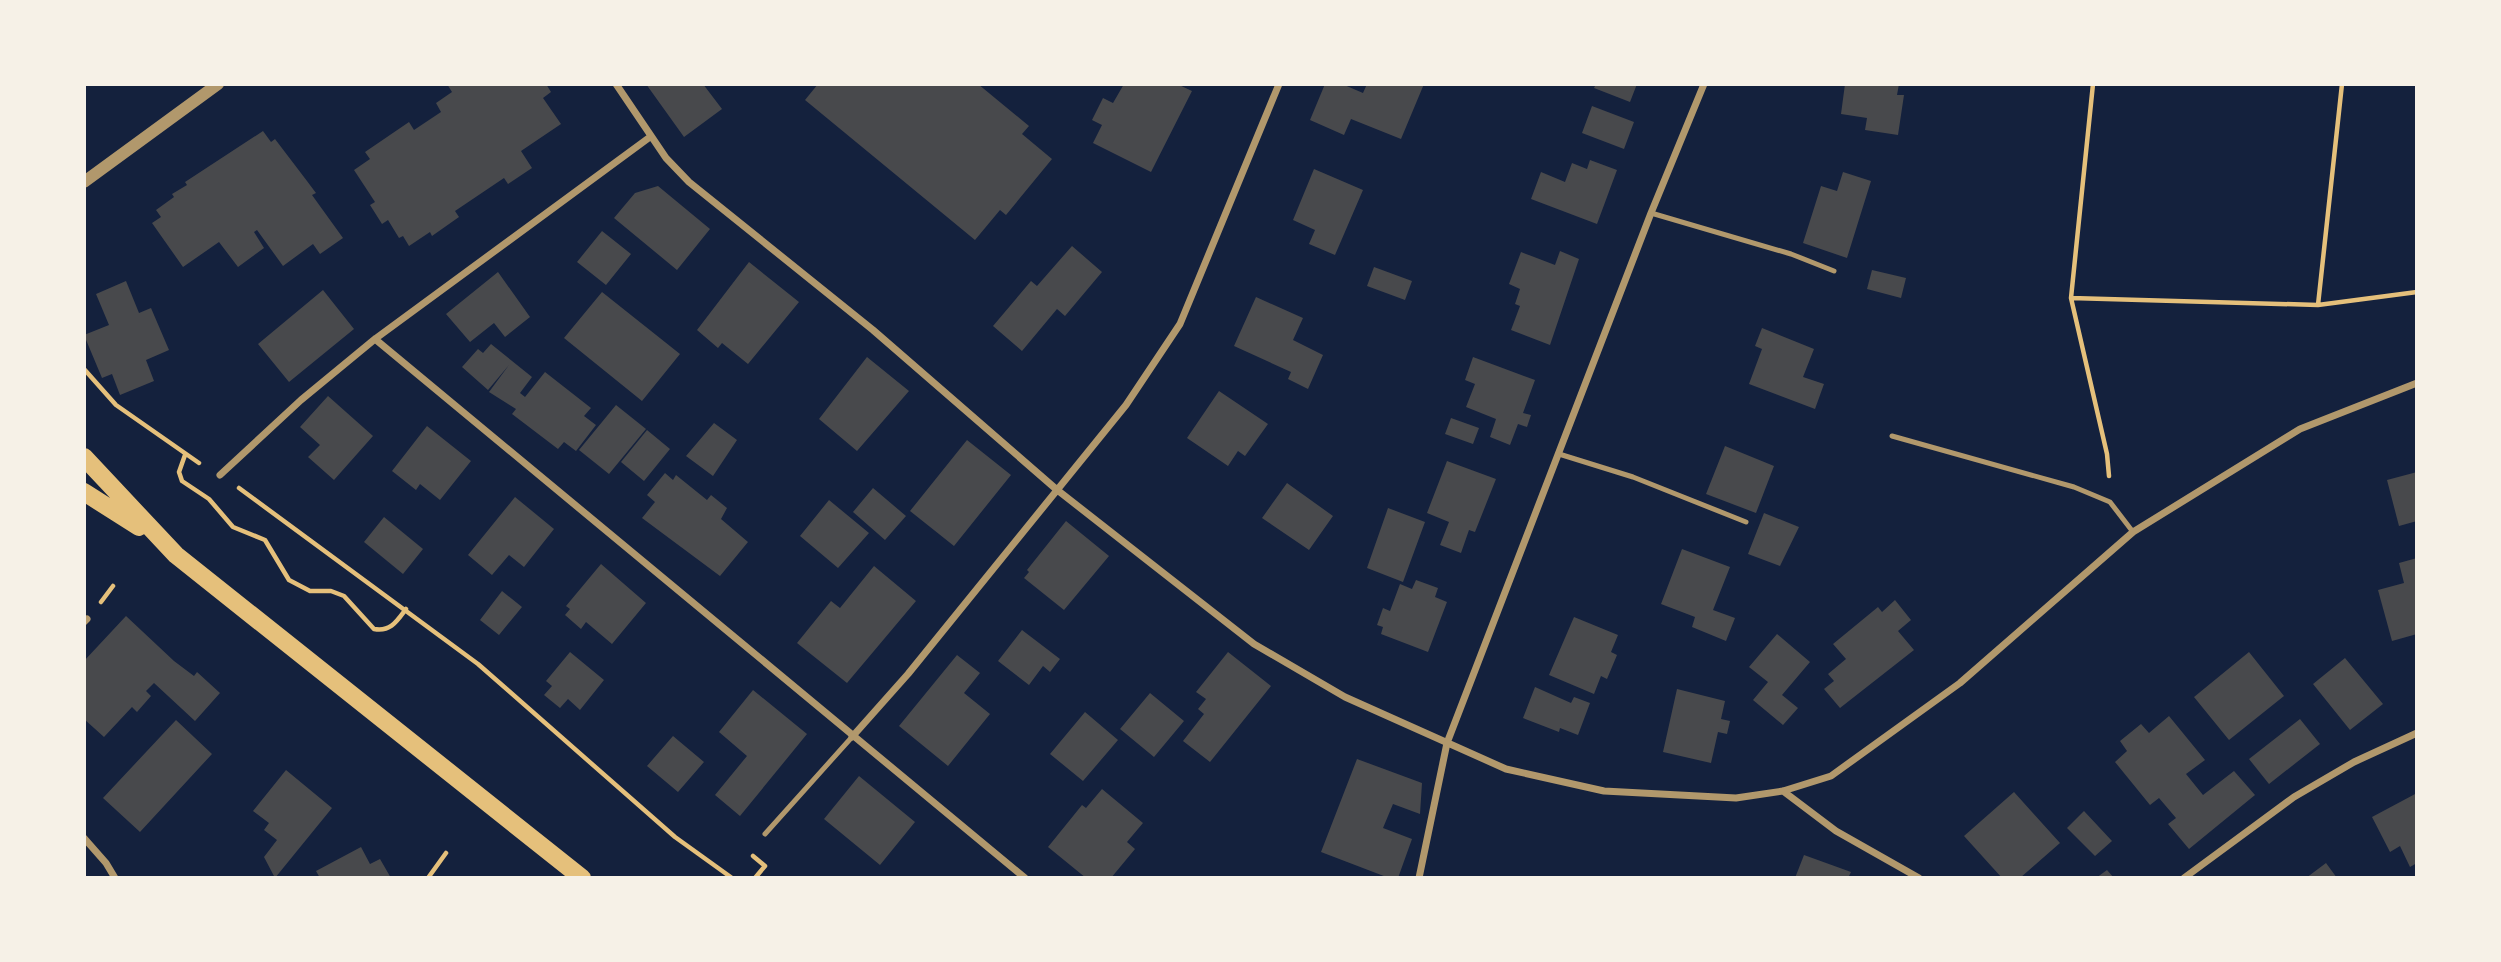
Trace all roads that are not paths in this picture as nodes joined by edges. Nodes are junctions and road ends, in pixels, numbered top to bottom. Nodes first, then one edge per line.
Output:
1 (218, 84) edge
2 (616, 84) edge
3 (1279, 84) edge
4 (1704, 84) edge
5 (650, 136) junction
6 (84, 182) edge
7 (1651, 213) junction
8 (1834, 271) dead end
9 (375, 339) junction
10 (2417, 383) edge
11 (1892, 436) dead end
12 (1559, 454) junction
13 (84, 457) edge
14 (220, 475) road end
15 (1056, 489) junction
16 (84, 492) edge
17 (1746, 522) dead end
18 (2133, 532) junction
19 (159, 540) junction
20 (2417, 733) edge
21 (852, 737) junction
22 (1447, 743) junction
23 (1783, 790) junction
24 (765, 834) dead end
25 (84, 838) edge
26 (115, 878) edge
27 (583, 878) edge
28 (1026, 878) edge
29 (1419, 878) edge
30 (1919, 878) edge
31 (2184, 878) edge

1 - 6 street
2 - 5 street
3 - 15 street
4 - 7 street
5 - 9 street
5 - 15 street
7 - 8 lane
7 - 12 street
9 - 14 street
9 - 21 street
10 - 18 street
11 - 18 lane
12 - 17 lane
12 - 22 street
13 - 19 main road
15 - 21 street
15 - 22 street
16 - 19 main road
18 - 23 street
19 - 27 main road
20 - 31 street
21 - 24 lane
21 - 28 street
22 - 23 street
22 - 29 street
23 - 30 street
25 - 26 street

